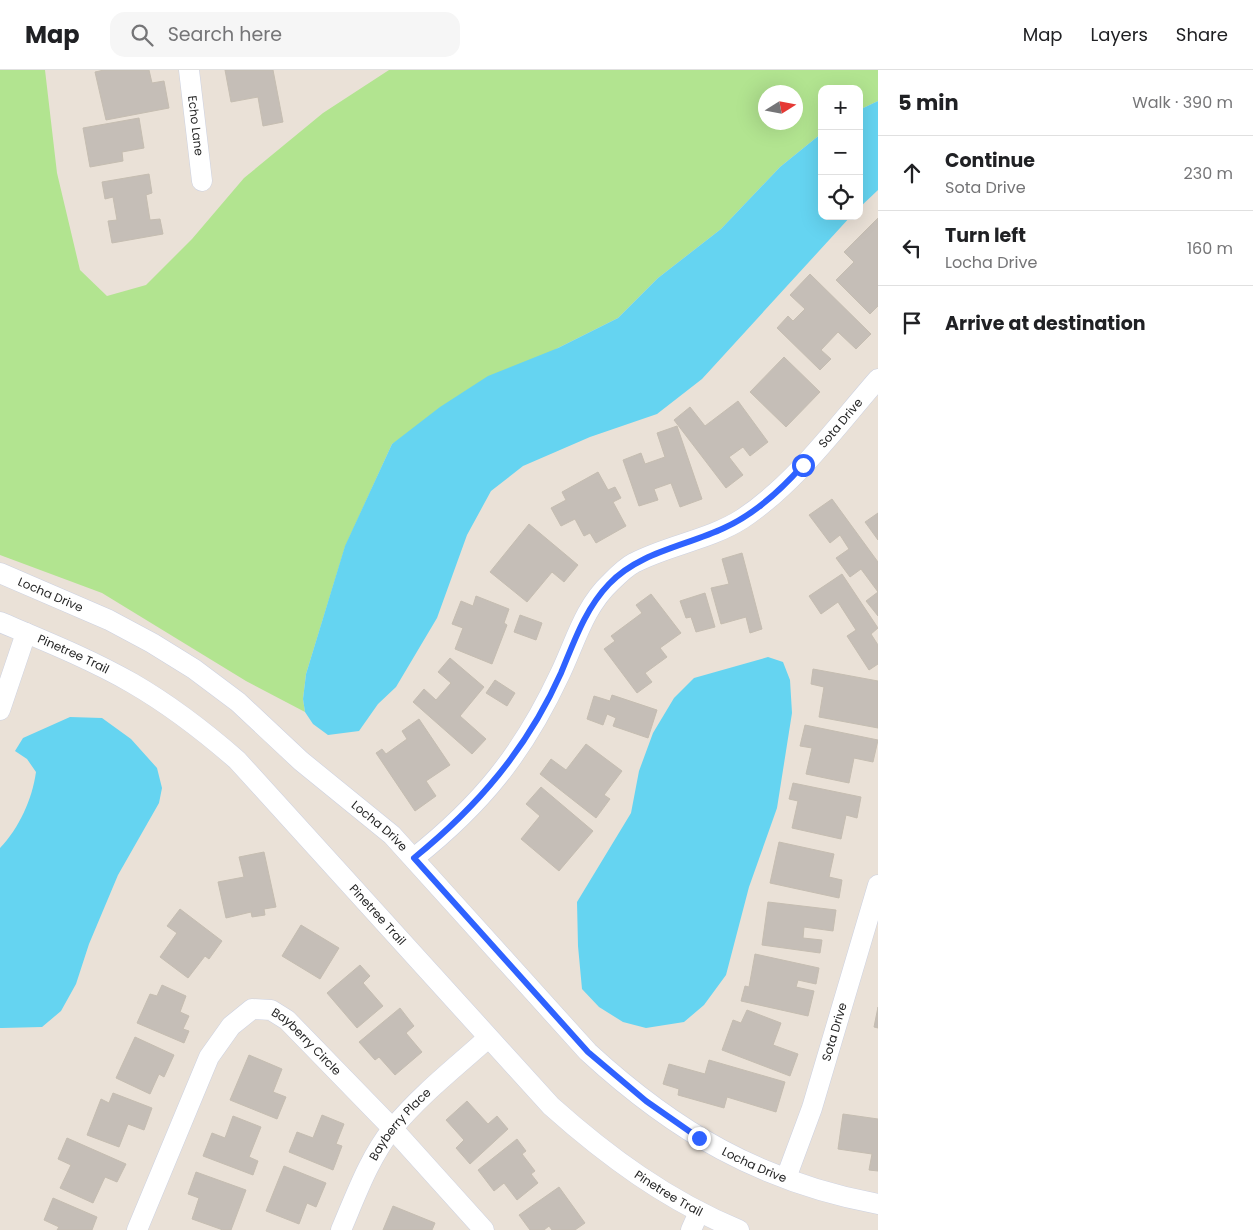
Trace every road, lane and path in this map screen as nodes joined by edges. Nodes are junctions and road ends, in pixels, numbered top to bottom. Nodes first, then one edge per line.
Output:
1 (189, 70) edge
2 (202, 181) dead end
3 (878, 378) edge
4 (0, 573) edge
5 (0, 622) edge
6 (26, 633) junction
7 (0, 710) edge
8 (414, 858) junction
9 (878, 885) edge
10 (488, 1038) junction
11 (392, 1129) junction
12 (786, 1178) junction
13 (878, 1204) edge
14 (699, 1212) junction
15 (137, 1230) edge
16 (340, 1230) edge
17 (484, 1230) edge
18 (691, 1230) edge
19 (739, 1230) edge

1 - 2 street, Echo Lane
3 - 8 street, Sota Drive
4 - 8 street, Locha Drive
5 - 6 street, Pinetree Trail
6 - 7 street
6 - 10 street, Pinetree Trail
8 - 12 street, Locha Drive
9 - 12 street, Sota Drive
10 - 11 street, Bayberry Place
10 - 14 street, Pinetree Trail
11 - 15 street, Bayberry Circle
11 - 16 street, Bayberry Place
11 - 17 street, Bayberry Circle
12 - 13 street, Locha Drive
14 - 18 street
14 - 19 street, Pinetree Trail

